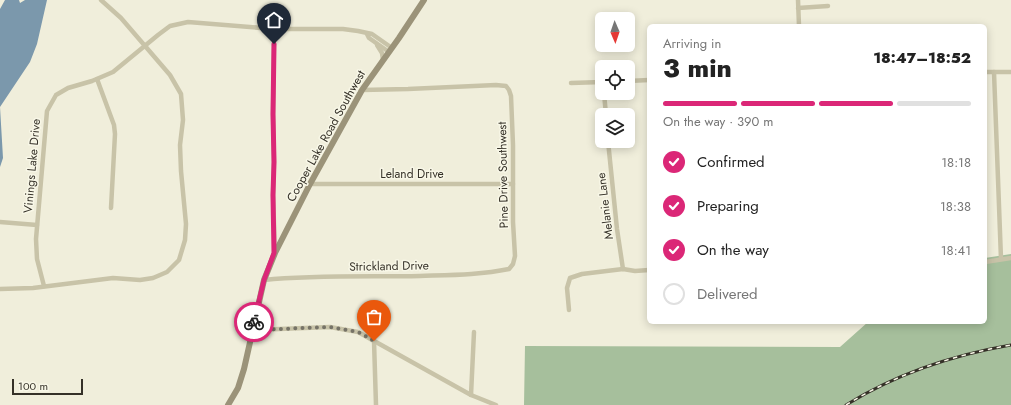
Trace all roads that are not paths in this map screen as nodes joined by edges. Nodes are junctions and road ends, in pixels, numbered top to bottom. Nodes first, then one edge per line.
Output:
1 (424, 0) edge
2 (798, 0) edge
3 (104, 1) edge
4 (828, 6) dead end
5 (798, 8) junction
6 (799, 24) edge
7 (367, 34) junction
8 (375, 42) junction
9 (274, 44) dead end
10 (145, 46) junction
11 (391, 50) junction
12 (383, 60) junction
13 (987, 72) edge
14 (994, 72) junction
15 (1011, 72) edge
16 (97, 79) junction
17 (647, 80) edge
18 (635, 81) edge
19 (595, 82) edge
20 (571, 83) dead end
21 (362, 90) junction
22 (609, 148) edge
23 (310, 184) junction
24 (513, 184) junction
25 (111, 208) dead end
26 (0, 222) edge
27 (37, 225) junction
28 (274, 253) junction
29 (1011, 258) edge
30 (1001, 260) junction
31 (987, 262) edge
32 (513, 264) joint
33 (623, 269) junction
34 (647, 270) edge
35 (264, 280) junction
36 (44, 286) junction
37 (0, 289) edge
38 (569, 310) dead end
39 (253, 330) junction
40 (474, 332) dead end
41 (374, 341) junction
42 (471, 395) junction
43 (228, 405) edge
44 (376, 405) edge
45 (496, 405) edge

1 - 11 street, Cooper Lake Road Southwest
2 - 5 street
3 - 10 street
4 - 5 street
5 - 6 street
7 - 8 street
7 - 10 street, Vinings Lake Drive
7 - 11 street, Vinings Lake Drive
8 - 11 street
8 - 12 street
9 - 28 street
10 - 16 street, Vinings Lake Drive
10 - 36 street
11 - 12 street, Cooper Lake Road Southwest
12 - 21 street, Cooper Lake Road Southwest
13 - 14 street
14 - 15 street
14 - 30 street
16 - 25 street
16 - 27 street, Vinings Lake Drive
17 - 18 street
19 - 20 street
21 - 23 street, Cooper Lake Road Southwest
21 - 24 street, Pine Drive Southwest
22 - 33 street, Melanie Lane
23 - 24 street, Leland Drive
23 - 28 street, Cooper Lake Road Southwest
24 - 32 street, Pine Drive Southwest
26 - 27 street
27 - 36 street, Vinings Lake Drive
28 - 35 street, Cooper Lake Road Southwest
29 - 30 street
30 - 31 street
32 - 35 street, Strickland Drive
33 - 34 street
33 - 38 street
35 - 39 street, Cooper Lake Road Southwest
36 - 37 street
39 - 41 street
39 - 43 street, Cooper Lake Road Southwest
40 - 42 street
41 - 42 street
41 - 44 street
42 - 45 street

